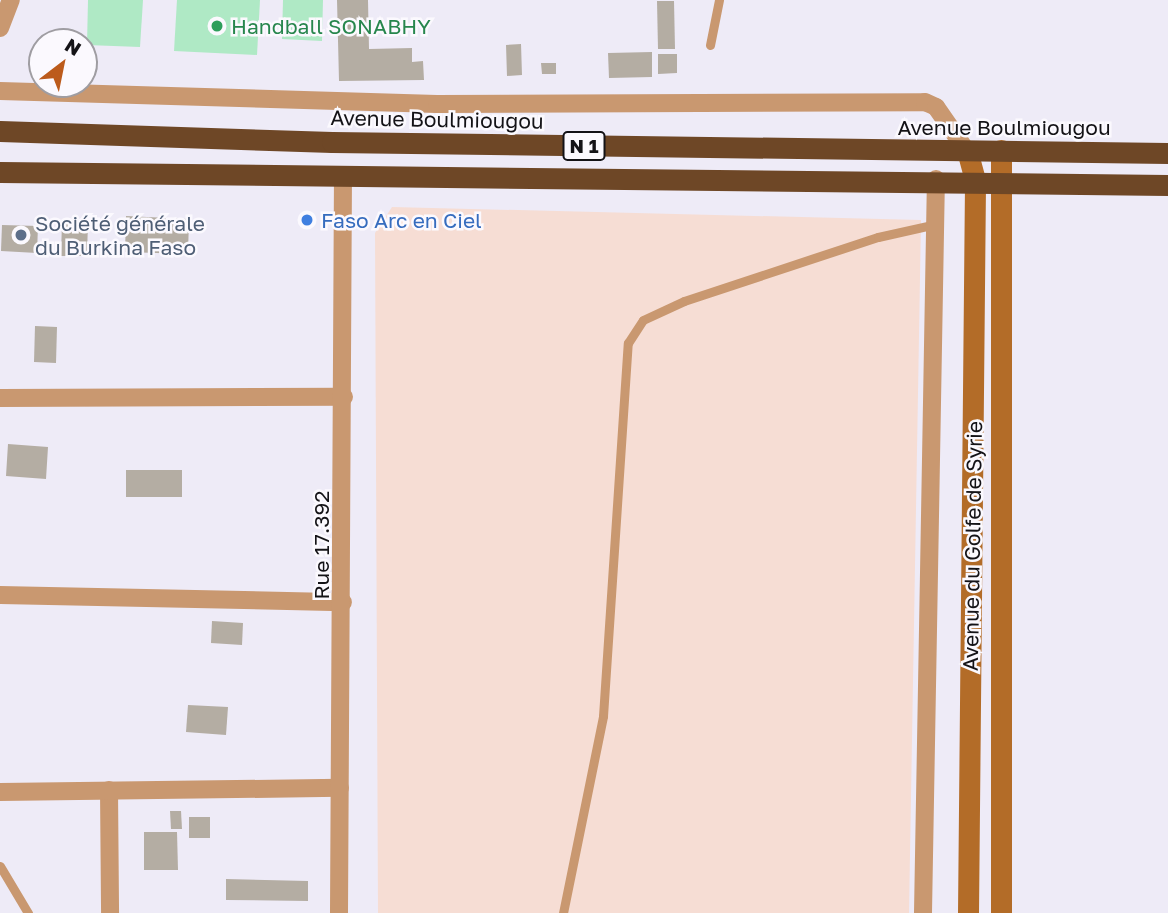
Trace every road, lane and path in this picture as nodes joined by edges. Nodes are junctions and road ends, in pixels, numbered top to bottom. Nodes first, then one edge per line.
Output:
1 (11, 0) edge
2 (719, 0) edge
3 (0, 28) edge
4 (710, 45) dead end
5 (0, 91) edge
6 (0, 131) edge
7 (1002, 150) junction
8 (968, 153) junction
9 (1168, 153) edge
10 (0, 172) edge
11 (343, 177) junction
12 (936, 180) junction
13 (975, 180) junction
14 (1006, 183) junction
15 (1168, 185) edge
16 (936, 224) junction
17 (344, 397) junction
18 (0, 398) edge
19 (1004, 493) junction
20 (972, 495) junction
21 (0, 594) edge
22 (343, 602) junction
23 (340, 788) junction
24 (109, 790) junction
25 (0, 792) edge
26 (0, 866) edge
27 (28, 913) edge
28 (110, 913) edge
29 (339, 913) edge
30 (563, 913) edge
31 (923, 913) edge
32 (968, 913) edge
33 (1001, 913) edge

1 - 3 street
2 - 4 lane
5 - 8 street
6 - 8 highway, Avenue Boulmiougou / N 1
7 - 8 highway, Avenue Boulmiougou / N 1
7 - 9 highway, Avenue Boulmiougou / N 1
7 - 14 main road, Avenue du Golfe de Syrie
8 - 13 main road, Avenue du Golfe de Syrie
10 - 11 highway, N 1
11 - 12 highway, N 1
11 - 17 street, Rue 17.392
12 - 13 highway, N 1
12 - 16 street
13 - 14 highway, N 1
13 - 20 main road, Avenue du Golfe de Syrie
14 - 15 highway, N 1
14 - 19 main road, Avenue du Golfe de Syrie
16 - 30 lane
16 - 31 street
17 - 18 street
17 - 22 street, Rue 17.392
19 - 20 main road
19 - 33 main road, Avenue du Golfe de Syrie
20 - 32 main road, Avenue du Golfe de Syrie
21 - 22 street
22 - 23 street, Rue 17.392
23 - 24 street
23 - 29 street, Rue 17.392
24 - 25 street
24 - 28 street
26 - 27 lane

